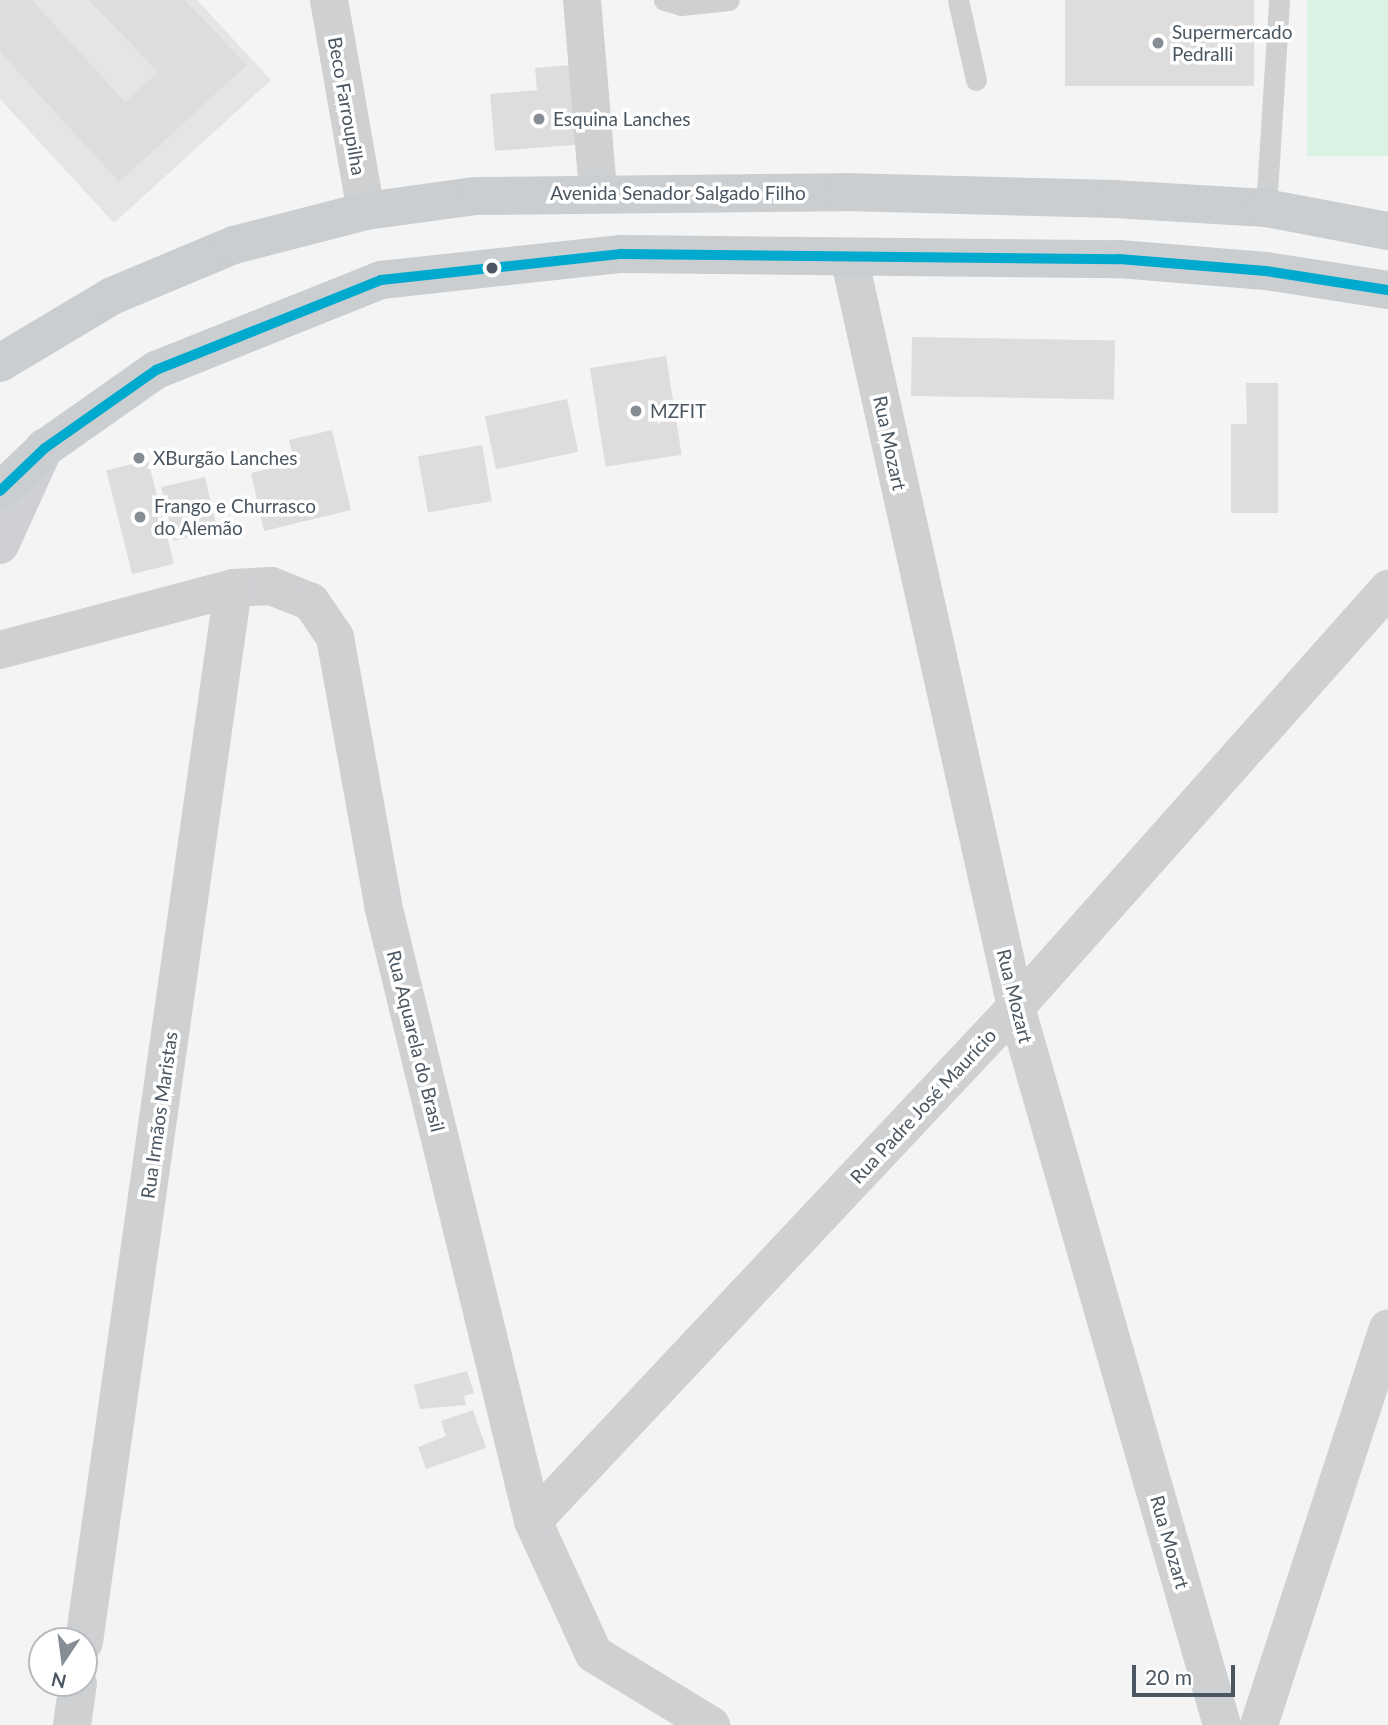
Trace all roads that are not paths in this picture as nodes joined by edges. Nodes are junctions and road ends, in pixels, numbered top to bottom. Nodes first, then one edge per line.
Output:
1 (329, 0) edge
2 (582, 0) edge
3 (664, 0) edge
4 (729, 0) edge
5 (958, 0) edge
6 (1279, 0) edge
7 (975, 80) dead end
8 (598, 192) junction
9 (1266, 208) junction
10 (366, 211) junction
11 (1388, 231) edge
12 (849, 257) junction
13 (1388, 290) edge
14 (0, 363) edge
15 (44, 448) junction
16 (0, 491) edge
17 (0, 545) edge
18 (233, 588) junction
19 (1388, 589) edge
20 (0, 650) edge
21 (1016, 1007) junction
22 (1388, 1328) edge
23 (533, 1521) junction
24 (86, 1627) edge
25 (76, 1697) edge
26 (72, 1725) edge
27 (711, 1725) edge
28 (1222, 1725) edge
29 (1259, 1725) edge

1 - 10 street, Beco Farroupilha
2 - 8 street
3 - 4 lane
5 - 7 lane
6 - 9 lane
8 - 9 main road, Avenida Senador Salgado Filho
8 - 10 main road, Avenida Senador Salgado Filho
9 - 11 main road, Avenida Senador Salgado Filho
10 - 14 main road, Avenida Senador Salgado Filho
12 - 13 main road
12 - 15 main road
12 - 21 street, Rua Mozart
15 - 16 main road
15 - 17 main road
18 - 20 street, Rua Aquarela do Brasil
18 - 23 street, Rua Aquarela do Brasil
18 - 24 street, Rua Irmãos Maristas
19 - 21 street, Rua Padre José Maurício
21 - 23 street, Rua Padre José Maurício
21 - 28 street, Rua Mozart
22 - 29 street
23 - 27 street, Rua Aquarela do Brasil
25 - 26 street

